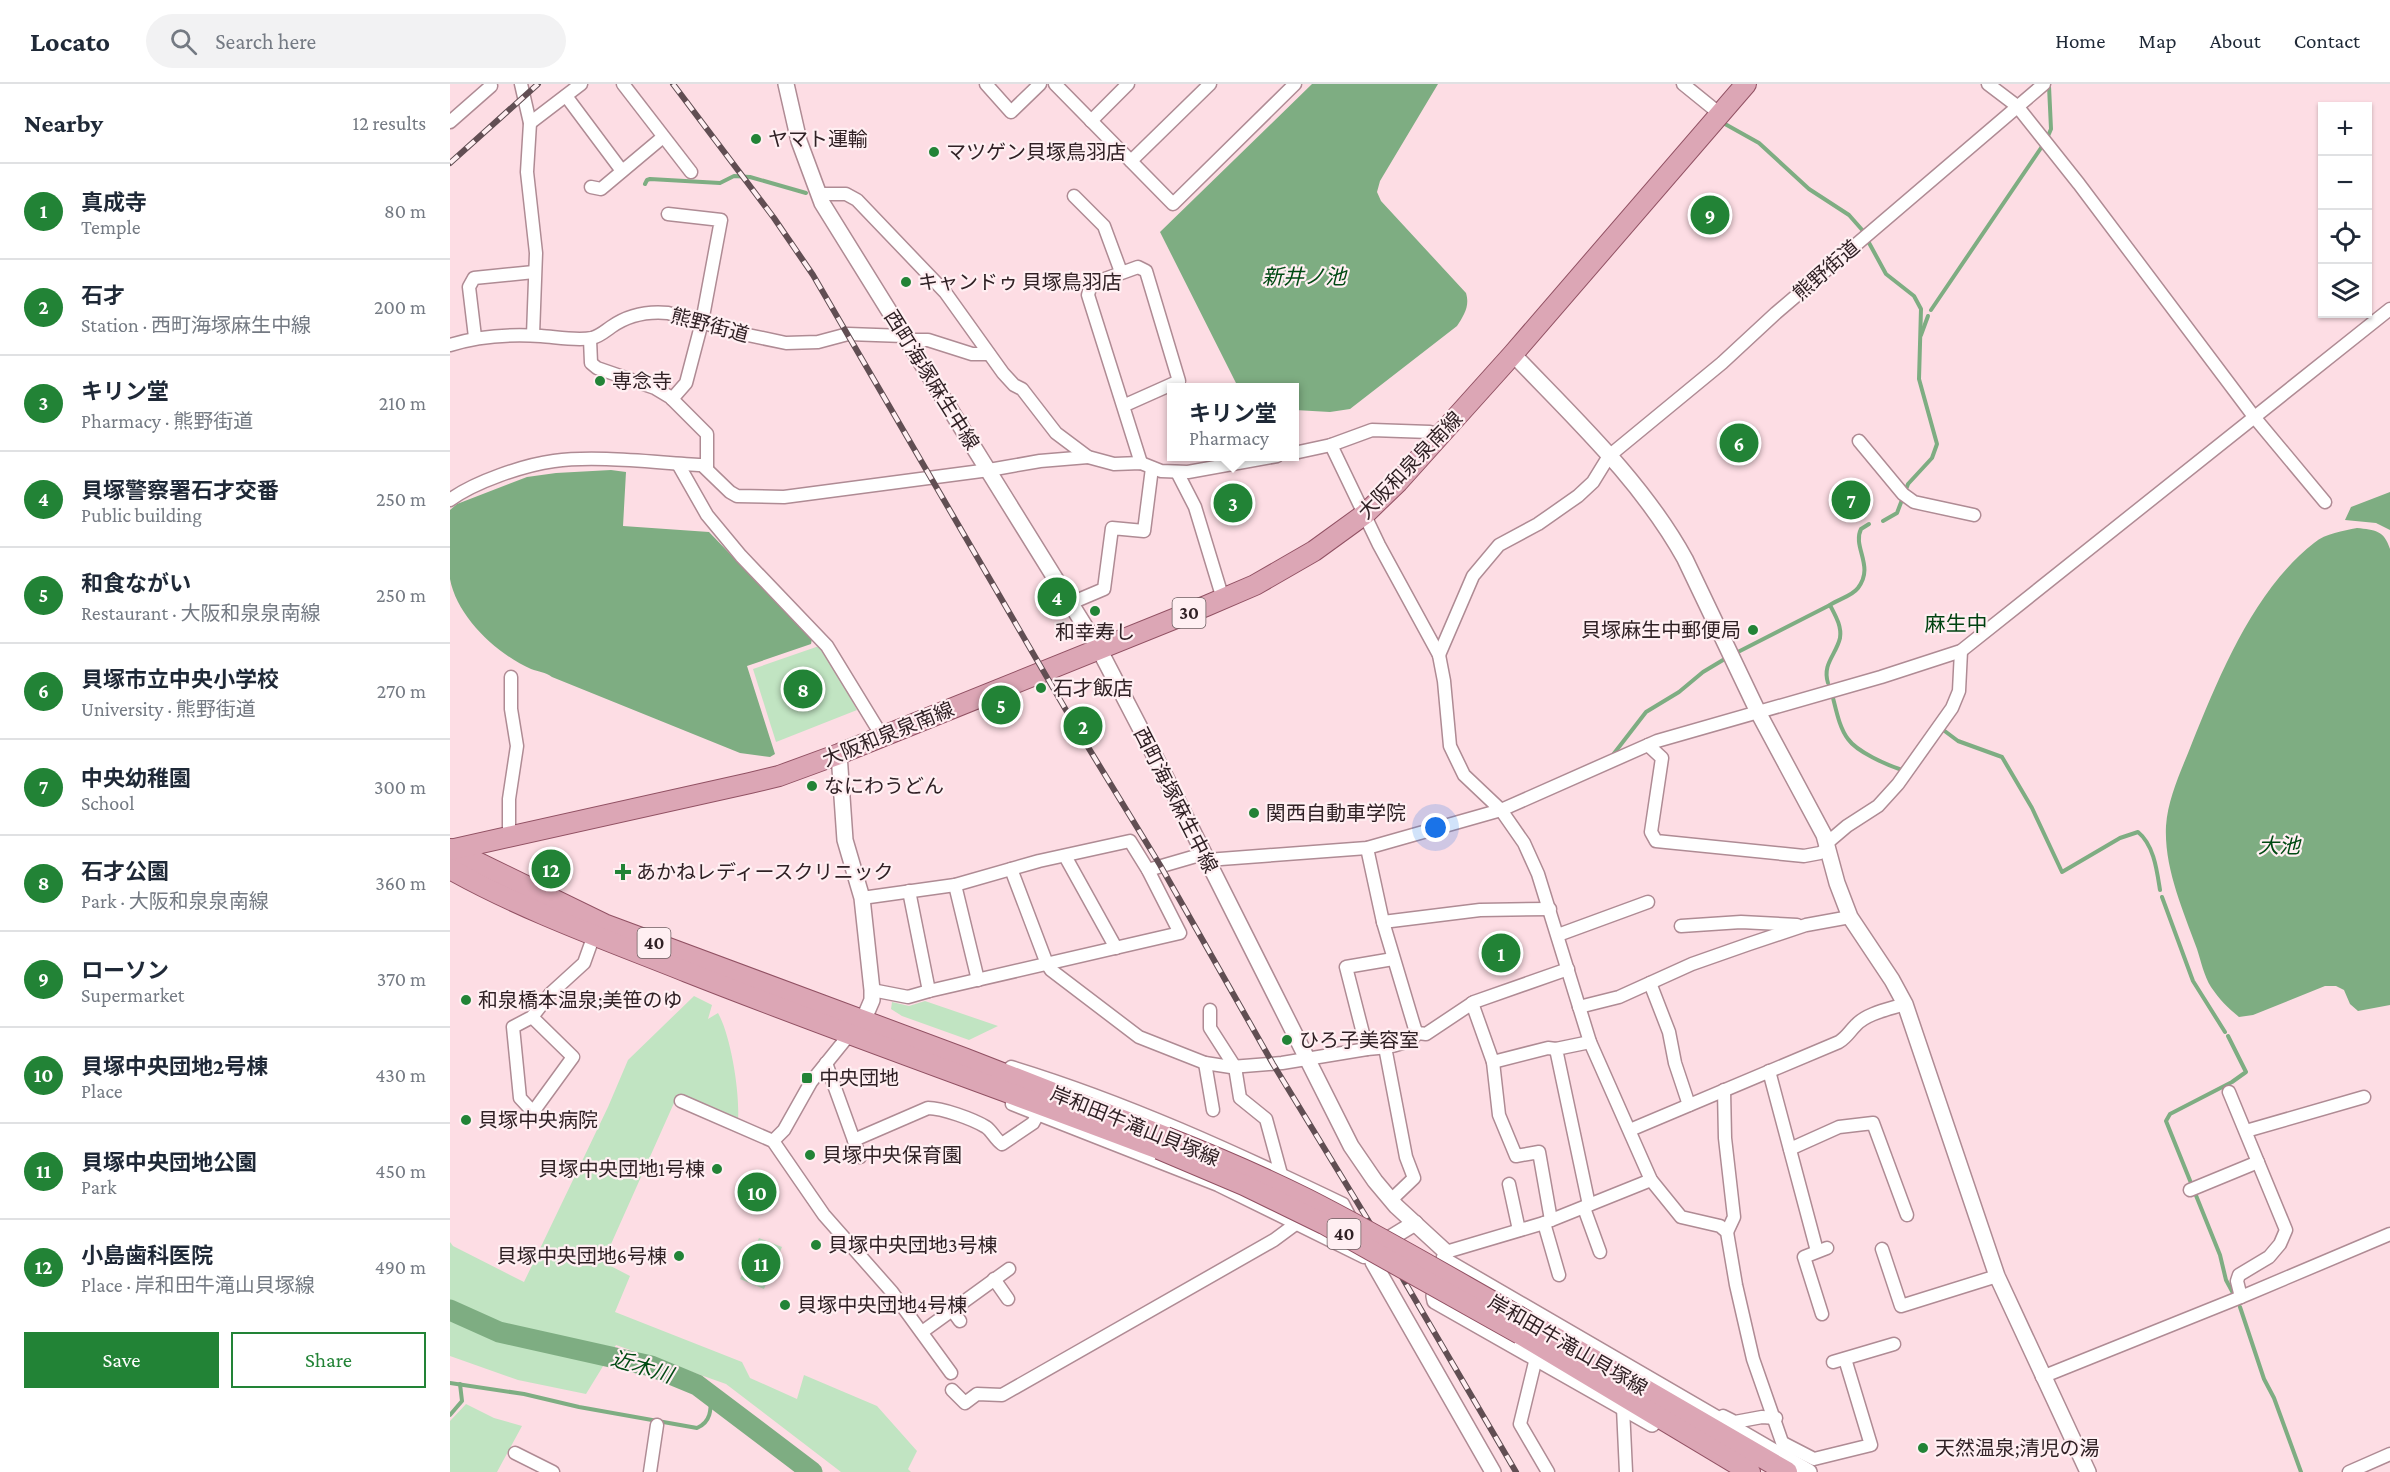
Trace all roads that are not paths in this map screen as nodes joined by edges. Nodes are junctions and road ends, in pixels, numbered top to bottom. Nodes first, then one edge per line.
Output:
1 (521, 84) edge
2 (581, 84) edge
3 (623, 84) edge
4 (786, 84) edge
5 (986, 84) edge
6 (1040, 84) edge
7 (1055, 84) edge
8 (1128, 84) edge
9 (1210, 84) edge
10 (1295, 84) edge
11 (1683, 84) edge
12 (1746, 84) edge
13 (1988, 84) edge
14 (2044, 84) edge
15 (491, 86) edge
16 (566, 96) junction
17 (2017, 106) junction
18 (1720, 114) junction
19 (1091, 121) junction
20 (450, 122) edge
21 (530, 123) junction
22 (663, 137) junction
23 (1131, 161) junction
24 (622, 171) junction
25 (691, 171) dead end
26 (591, 187) dead end
27 (818, 194) junction
28 (1074, 196) dead end
29 (668, 214) dead end
30 (534, 272) junction
31 (1121, 272) junction
32 (2390, 309) edge
33 (702, 322) junction
34 (533, 335) junction
35 (475, 337) junction
36 (905, 338) junction
37 (590, 339) junction
38 (450, 345) edge
39 (989, 354) junction
40 (1513, 354) junction
41 (1174, 383) edge
42 (1167, 386) edge
43 (672, 399) junction
44 (1123, 405) junction
45 (2255, 418) junction
46 (1440, 436) junction
47 (1859, 441) dead end
48 (1331, 445) junction
49 (1299, 452) edge
50 (1609, 456) junction
51 (1088, 457) junction
52 (1253, 461) edge
53 (678, 464) junction
54 (1146, 465) junction
55 (707, 468) junction
56 (989, 470) junction
57 (1177, 472) junction
58 (450, 500) edge
59 (2325, 502) dead end
60 (1365, 514) junction
61 (1974, 515) dead end
62 (1223, 599) junction
63 (1071, 603) junction
64 (1099, 649) junction
65 (1961, 651) junction
66 (1438, 655) junction
67 (511, 676) dead end
68 (1758, 712) junction
69 (882, 736) junction
70 (1648, 745) junction
71 (839, 754) junction
72 (1500, 810) junction
73 (509, 837) junction
74 (1828, 846) junction
75 (1367, 848) junction
76 (450, 854) edge
77 (1065, 856) junction
78 (1205, 857) junction
79 (1011, 869) junction
80 (1148, 870) junction
81 (956, 885) junction
82 (909, 891) junction
83 (862, 898) junction
84 (1648, 902) dead end
85 (1550, 909) junction
86 (1850, 918) junction
87 (1383, 922) junction
88 (1806, 925) junction
89 (1681, 926) dead end
90 (594, 935) junction
91 (1558, 935) junction
92 (1116, 948) junction
93 (1392, 959) junction
94 (1047, 964) junction
95 (1568, 969) junction
96 (978, 980) junction
97 (1650, 983) junction
98 (872, 990) junction
99 (929, 990) junction
100 (1472, 1003) junction
101 (1905, 1004) junction
102 (1580, 1007) junction
103 (1209, 1010) dead end
104 (532, 1017) junction
105 (856, 1028) junction
106 (1418, 1033) junction
107 (909, 1038) junction
108 (1590, 1042) junction
109 (1385, 1047) junction
110 (1367, 1049) junction
111 (1556, 1049) junction
112 (1306, 1059) junction
113 (1493, 1062) junction
114 (826, 1063) junction
115 (1205, 1063) junction
116 (1235, 1067) junction
117 (1769, 1071) junction
118 (993, 1086) junction
119 (1724, 1090) junction
120 (2229, 1092) dead end
121 (2364, 1097) dead end
122 (681, 1101) dead end
123 (1689, 1105) junction
124 (1213, 1110) dead end
125 (1038, 1114) junction
126 (1630, 1130) junction
127 (2246, 1131) junction
128 (854, 1140) junction
129 (773, 1141) junction
130 (1162, 1143) junction
131 (1790, 1149) junction
132 (860, 1157) dead end
133 (2258, 1162) junction
134 (1281, 1174) junction
135 (1651, 1180) junction
136 (1509, 1184) dead end
137 (2193, 1188) dead end
138 (1320, 1193) junction
139 (1391, 1200) junction
140 (1586, 1206) junction
141 (1907, 1215) dead end
142 (1547, 1222) junction
143 (1415, 1223) junction
144 (1301, 1225) junction
145 (1519, 1230) junction
146 (1726, 1232) junction
147 (2390, 1234) edge
148 (1882, 1249) dead end
149 (1600, 1252) dead end
150 (1445, 1256) junction
151 (1371, 1257) junction
152 (1009, 1269) dead end
153 (1559, 1275) dead end
154 (1997, 1276) junction
155 (994, 1280) junction
156 (2241, 1297) junction
157 (1008, 1299) dead end
158 (952, 1310) junction
159 (1822, 1314) dead end
160 (960, 1321) dead end
161 (1523, 1328) junction
162 (922, 1332) junction
163 (1894, 1344) dead end
164 (1536, 1358) junction
165 (949, 1364) dead end
166 (2042, 1377) junction
167 (952, 1390) dead end
168 (1676, 1396) junction
169 (1623, 1408) junction
170 (1776, 1418) junction
171 (657, 1425) dead end
172 (1784, 1443) junction
173 (515, 1453) dead end
174 (2390, 1454) edge
175 (1789, 1468) edge
176 (553, 1472) edge
177 (650, 1472) edge
178 (1493, 1472) edge
179 (1548, 1472) edge
180 (1626, 1472) edge
181 (1747, 1472) edge
182 (1809, 1472) edge
183 (2088, 1472) edge
184 (2349, 1472) edge

1 - 21 street
2 - 16 street
3 - 22 street
4 - 27 street, 西町海塚麻生中線
5 - 6 street
7 - 19 street
8 - 19 street
9 - 23 street
10 - 23 street
11 - 18 street
12 - 18 main road, 大阪和泉泉南線 / 30
13 - 17 street
14 - 17 street, 熊野街道
15 - 20 street
16 - 21 street
16 - 24 street
17 - 45 street
17 - 50 street, 熊野街道
18 - 40 main road, 大阪和泉泉南線 / 30
19 - 23 street
21 - 30 street
22 - 24 street
22 - 25 street
24 - 26 street
27 - 36 street, 西町海塚麻生中線
27 - 39 street
28 - 31 street
29 - 33 street
30 - 34 street
30 - 35 street
31 - 41 street
31 - 44 street
32 - 45 street
33 - 36 street, 熊野街道
33 - 37 street, 熊野街道
33 - 43 street
34 - 35 street
34 - 37 street
35 - 38 street
36 - 39 street, 熊野街道
36 - 56 street, 西町海塚麻生中線
37 - 43 street
39 - 51 street
40 - 46 main road, 大阪和泉泉南線 / 30
40 - 50 street
42 - 44 street
43 - 55 street
44 - 54 street
45 - 59 street
45 - 65 street
46 - 48 street
46 - 60 main road, 大阪和泉泉南線 / 30
47 - 61 street
48 - 49 street
48 - 60 street
50 - 66 street, 熊野街道
50 - 68 street
51 - 54 street
51 - 56 street
52 - 57 street
53 - 55 street
53 - 58 street
53 - 69 street
54 - 57 street
54 - 63 street
55 - 56 street
56 - 63 street, 西町海塚麻生中線
57 - 62 street
60 - 62 main road, 大阪和泉泉南線 / 30
60 - 66 street
62 - 64 main road, 大阪和泉泉南線 / 30
63 - 64 street, 西町海塚麻生中線
64 - 69 main road, 大阪和泉泉南線 / 30
64 - 78 street, 西町海塚麻生中線
65 - 68 street
65 - 74 street
66 - 72 street
67 - 73 street
68 - 70 street
68 - 74 street
69 - 71 main road, 大阪和泉泉南線 / 30
70 - 72 street
70 - 74 street
71 - 73 main road, 大阪和泉泉南線 / 30
71 - 83 street
72 - 75 street
72 - 85 street
73 - 76 main road, 大阪和泉泉南線 / 30
74 - 86 street
75 - 78 street
75 - 87 street
76 - 90 main road, 岸和田牛滝山貝塚線 / 40
76 - 105 main road, 岸和田牛滝山貝塚線 / 40
77 - 79 street
77 - 80 street
77 - 92 street
78 - 80 street
78 - 112 street, 西町海塚麻生中線
79 - 81 street
79 - 94 street
80 - 92 street
81 - 82 street
81 - 96 street
82 - 83 street
82 - 99 street
83 - 98 street
84 - 91 street
85 - 87 street
85 - 91 street
86 - 88 street
86 - 101 street
87 - 93 street
88 - 89 street
88 - 97 street
90 - 104 street
90 - 105 main road, 岸和田牛滝山貝塚線 / 40
91 - 95 street
92 - 94 street
93 - 106 street
93 - 110 street
94 - 96 street
94 - 115 street
95 - 100 street
95 - 102 street
96 - 99 street
97 - 102 street
97 - 123 street
98 - 99 street
98 - 105 street
100 - 106 street
100 - 113 street
101 - 117 street
101 - 154 street
102 - 108 street
103 - 116 street
104 - 104 street
105 - 107 main road, 岸和田牛滝山貝塚線 / 40
105 - 114 street
105 - 118 main road, 岸和田牛滝山貝塚線 / 40
106 - 109 street
107 - 130 main road, 岸和田牛滝山貝塚線 / 40
107 - 134 street
108 - 111 street
108 - 126 street
109 - 110 street
109 - 139 street
110 - 112 street
111 - 113 street
111 - 140 street
112 - 116 street
112 - 139 street, 西町海塚麻生中線
113 - 142 street
114 - 128 street
114 - 129 street
115 - 116 street
115 - 124 street
116 - 134 street
117 - 119 street
117 - 131 street
118 - 125 street
118 - 130 main road, 岸和田牛滝山貝塚線 / 40
119 - 123 street
119 - 146 street
120 - 127 street
121 - 127 street
122 - 129 street
123 - 126 street
125 - 128 street
125 - 144 street
126 - 135 street
127 - 133 street
128 - 132 street
129 - 162 street
130 - 161 main road, 岸和田牛滝山貝塚線 / 40, bridge
131 - 141 street
131 - 159 street
133 - 137 street
133 - 156 street
134 - 138 street
135 - 140 street
135 - 146 street
136 - 145 street
138 - 144 street
138 - 151 street
139 - 143 street, 西町海塚麻生中線
140 - 142 street
140 - 149 street
142 - 145 street
142 - 153 street
143 - 150 street, 西町海塚麻生中線
143 - 151 street
144 - 151 street
144 - 167 street
145 - 150 street
146 - 170 street
147 - 156 street
148 - 154 street
150 - 164 street
150 - 168 street, 西町海塚麻生中線
151 - 178 street
152 - 155 street
154 - 166 street
155 - 157 street
155 - 158 street
156 - 166 street
158 - 160 street
158 - 162 street
161 - 175 main road, 岸和田牛滝山貝塚線 / 40
161 - 181 main road, 岸和田牛滝山貝塚線 / 40
162 - 165 street
163 - 172 street
164 - 169 street
164 - 179 street
166 - 183 street
168 - 170 street
168 - 175 street, 西町海塚麻生中線
169 - 180 street
169 - 181 street
170 - 172 street
171 - 177 street
172 - 175 street
173 - 176 street
174 - 184 street
175 - 182 street, 西町海塚麻生中線

